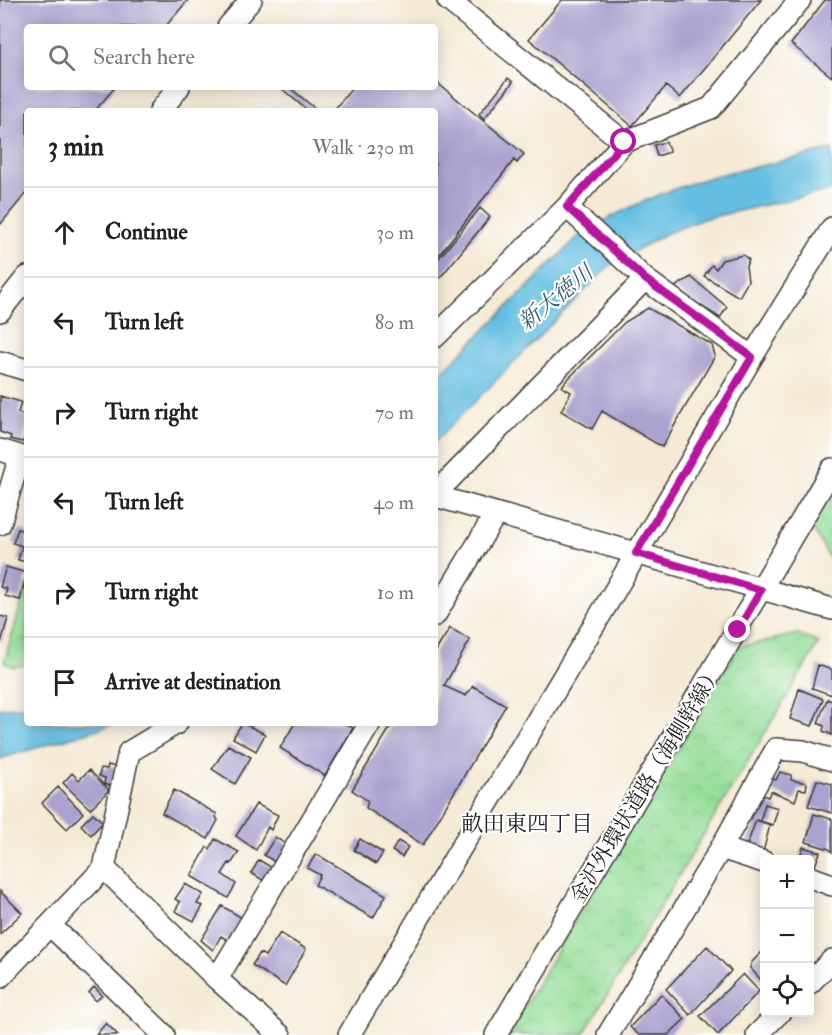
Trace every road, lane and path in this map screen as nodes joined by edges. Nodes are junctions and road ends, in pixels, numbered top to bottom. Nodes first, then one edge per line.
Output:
1 (251, 0) edge
2 (448, 0) edge
3 (800, 0) edge
4 (231, 24) edge
5 (177, 90) edge
6 (162, 108) edge
7 (624, 142) junction
8 (570, 210) junction
9 (829, 233) edge
10 (637, 272) junction
11 (24, 281) edge
12 (0, 311) edge
13 (438, 334) edge
14 (752, 357) junction
15 (0, 362) edge
16 (24, 369) edge
17 (0, 450) edge
18 (832, 469) edge
19 (438, 492) edge
20 (438, 496) edge
21 (495, 514) junction
22 (0, 524) edge
23 (636, 553) junction
24 (761, 590) junction
25 (832, 609) edge
26 (438, 610) edge
27 (172, 726) edge
28 (368, 726) edge
29 (832, 760) edge
30 (722, 848) junction
31 (760, 860) edge
32 (104, 868) junction
33 (814, 878) edge
34 (832, 885) edge
35 (50, 925) junction
36 (832, 960) edge
37 (0, 977) edge
38 (217, 978) junction
39 (814, 979) edge
40 (775, 1017) edge
41 (164, 1035) edge
42 (280, 1035) edge
43 (350, 1035) edge
44 (496, 1035) edge
45 (608, 1035) edge
46 (758, 1035) edge

1 - 4 street
2 - 7 street
3 - 7 street
5 - 6 street
7 - 8 street
8 - 10 street
8 - 13 street
9 - 14 street
10 - 14 street
10 - 19 street
11 - 12 street
14 - 23 street
15 - 16 street
17 - 22 street
18 - 24 street, 金沢外環状道路（海側幹線）
20 - 21 street
21 - 23 street
21 - 26 street
23 - 24 street
23 - 43 street
24 - 25 street
24 - 44 street, 金沢外環状道路（海側幹線）
27 - 32 street
28 - 38 street
29 - 30 street
30 - 31 street
30 - 45 street
32 - 35 street
32 - 38 street
33 - 34 street
35 - 37 street
35 - 41 street
36 - 39 street
38 - 42 street
40 - 46 street

